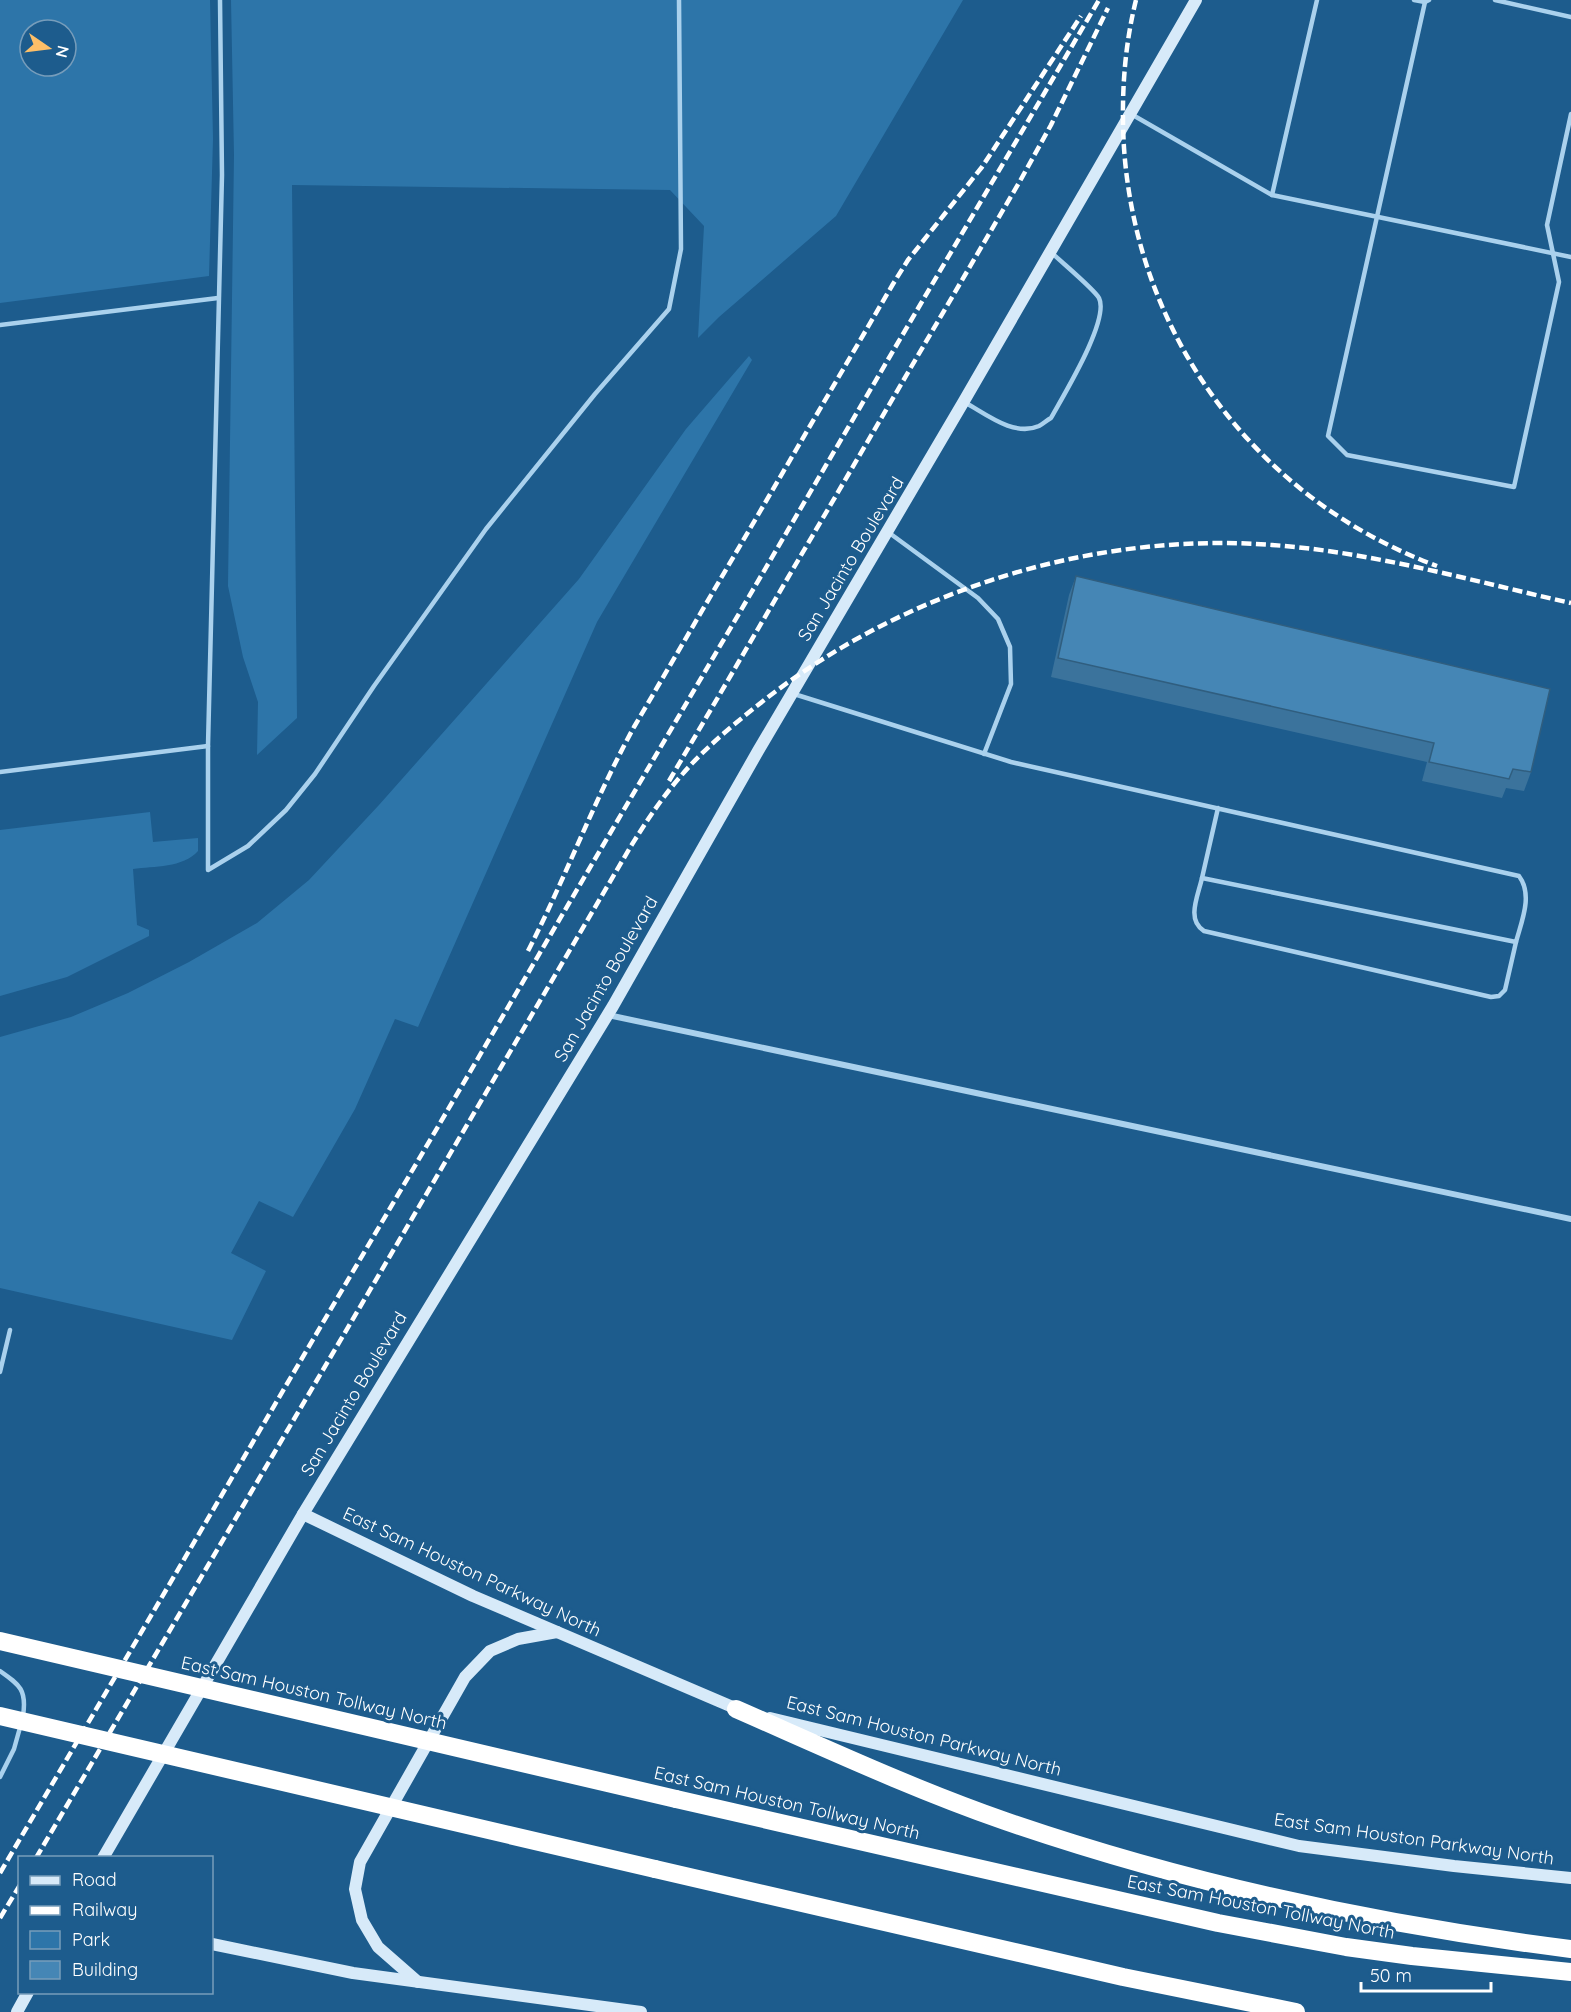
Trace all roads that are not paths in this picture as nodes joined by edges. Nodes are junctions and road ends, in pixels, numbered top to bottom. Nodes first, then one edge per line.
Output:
1 (220, 0) edge
2 (679, 0) edge
3 (1196, 0) edge
4 (1317, 0) edge
5 (1414, 0) edge
6 (1495, 0) edge
7 (1427, 1) edge
8 (1571, 17) edge
9 (1130, 113) junction
10 (1571, 114) edge
11 (1272, 195) junction
12 (1377, 218) junction
13 (1051, 252) junction
14 (1552, 254) junction
15 (1571, 257) edge
16 (218, 298) junction
17 (0, 325) edge
18 (964, 401) junction
19 (888, 532) junction
20 (792, 693) junction
21 (208, 746) junction
22 (984, 754) junction
23 (0, 771) edge
24 (1218, 808) junction
25 (1202, 878) junction
26 (1516, 942) junction
27 (608, 1015) junction
28 (1571, 1219) edge
29 (10, 1330) dead end
30 (0, 1372) edge
31 (303, 1514) junction
32 (558, 1632) junction
33 (0, 1641) edge
34 (0, 1671) edge
35 (736, 1709) junction
36 (0, 1716) edge
37 (0, 1777) edge
38 (104, 1856) edge
39 (1571, 1878) edge
40 (213, 1944) edge
41 (1571, 1949) edge
42 (1571, 1972) edge
43 (418, 1982) junction
44 (27, 1994) edge
45 (17, 2012) edge
46 (641, 2012) edge
47 (1296, 2012) edge

1 - 16 lane
2 - 21 lane
3 - 9 main road, San Jacinto Boulevard
4 - 11 lane
5 - 7 lane
6 - 8 lane
7 - 12 lane
9 - 11 lane
9 - 13 main road, San Jacinto Boulevard
10 - 14 lane
11 - 12 lane
12 - 14 lane
12 - 14 lane
13 - 18 main road, San Jacinto Boulevard
13 - 18 lane
14 - 15 lane
16 - 17 lane
16 - 21 lane
18 - 19 main road, San Jacinto Boulevard
19 - 20 main road, San Jacinto Boulevard
19 - 22 lane
20 - 22 lane
20 - 27 main road, San Jacinto Boulevard
21 - 23 lane
22 - 24 lane
24 - 25 lane
24 - 26 lane
25 - 26 lane
25 - 26 lane
27 - 28 street
27 - 31 main road, San Jacinto Boulevard
29 - 30 lane
31 - 32 main road, East Sam Houston Parkway North
31 - 38 main road, San Jacinto Boulevard
32 - 35 main road, East Sam Houston Parkway North
32 - 43 main road
33 - 42 highway, East Sam Houston Tollway North, bridge
34 - 37 lane
35 - 39 main road, East Sam Houston Parkway North
35 - 41 highway
36 - 47 highway, bridge
40 - 43 main road
43 - 46 main road
44 - 45 main road

